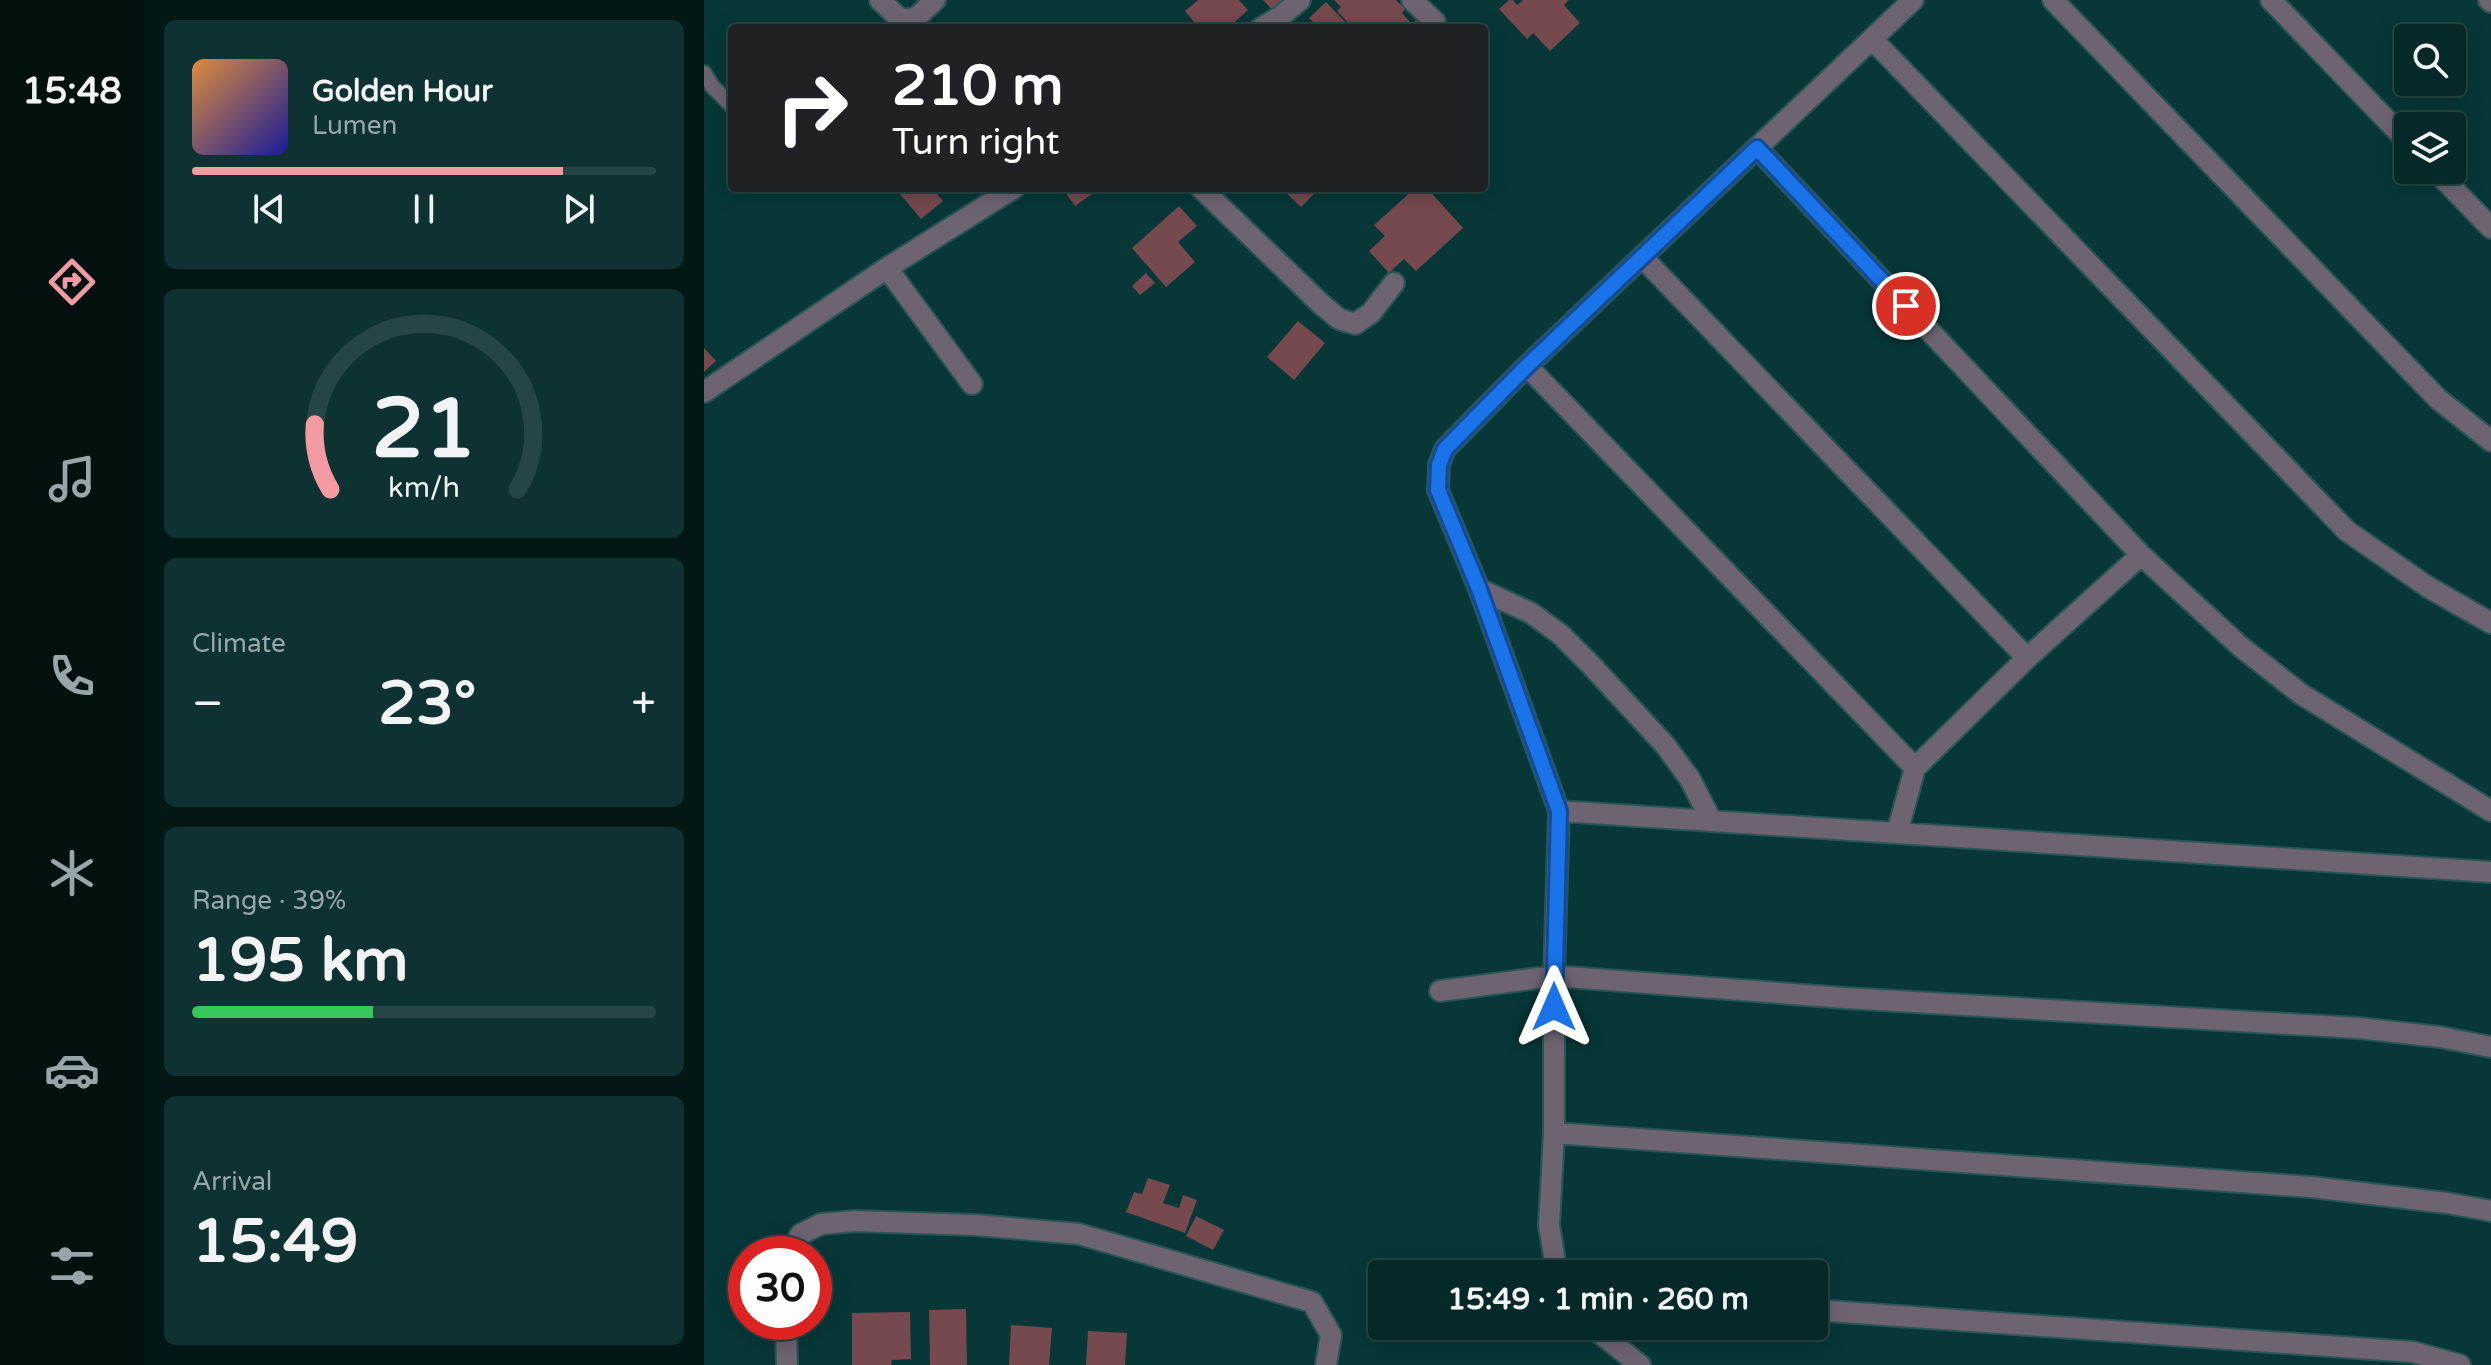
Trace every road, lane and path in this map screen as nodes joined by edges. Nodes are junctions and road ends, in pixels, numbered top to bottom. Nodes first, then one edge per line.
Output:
1 (880, 0) edge
2 (935, 0) edge
3 (1300, 0) edge
4 (1412, 0) edge
5 (1913, 0) edge
6 (2053, 0) edge
7 (2271, 0) edge
8 (1435, 22) dead end
9 (1268, 24) edge
10 (1872, 39) junction
11 (704, 73) edge
12 (728, 102) edge
13 (2394, 127) edge
14 (1757, 148) junction
15 (2449, 184) edge
16 (1008, 192) edge
17 (1205, 192) edge
18 (2491, 228) edge
19 (1643, 258) junction
20 (887, 268) junction
21 (1394, 283) dead end
22 (1527, 366) junction
23 (972, 384) dead end
24 (704, 392) edge
25 (2491, 441) edge
26 (2141, 555) junction
27 (1479, 589) junction
28 (2491, 623) edge
29 (2027, 658) junction
30 (1915, 768) junction
31 (1559, 811) junction
32 (2491, 811) edge
33 (1711, 820) junction
34 (1897, 833) junction
35 (2491, 872) edge
36 (1554, 976) junction
37 (1440, 991) dead end
38 (2491, 1047) edge
39 (1554, 1133) junction
40 (2491, 1211) edge
41 (800, 1236) edge
42 (1555, 1260) edge
43 (1828, 1311) edge
44 (786, 1340) edge
45 (1612, 1340) edge
46 (787, 1365) edge
47 (1326, 1365) edge
48 (1640, 1365) edge
49 (2460, 1365) edge

1 - 2 street
3 - 9 street
4 - 8 street
5 - 10 street
6 - 25 street
7 - 13 street
10 - 14 street
10 - 28 street
11 - 12 lane
14 - 19 street
14 - 26 street
15 - 18 street
16 - 20 street
17 - 21 street
19 - 22 street
19 - 29 street
20 - 23 street
20 - 24 street
22 - 27 street
22 - 30 street
26 - 29 street
26 - 32 street
27 - 31 street
27 - 33 street
29 - 30 street
30 - 34 street
31 - 33 street
31 - 36 street
33 - 34 street
34 - 35 street
36 - 37 street
36 - 38 street
36 - 39 street
39 - 40 street
39 - 42 street
41 - 47 street
43 - 49 street
44 - 46 street
45 - 48 street

